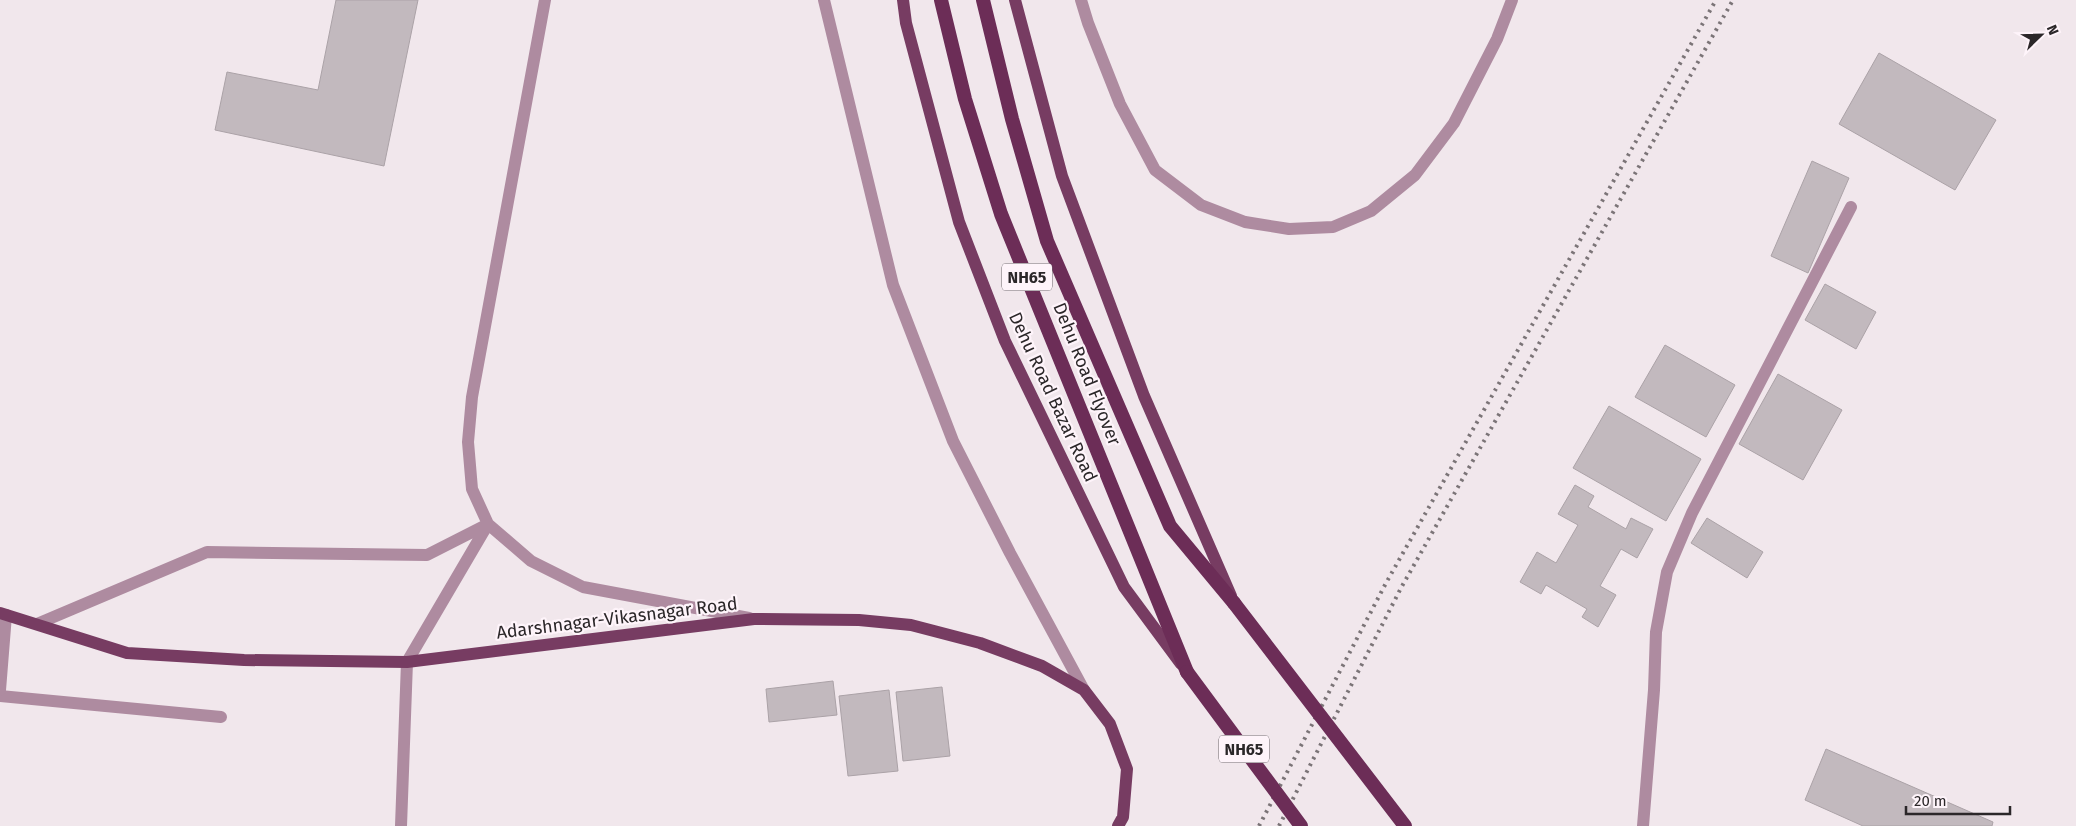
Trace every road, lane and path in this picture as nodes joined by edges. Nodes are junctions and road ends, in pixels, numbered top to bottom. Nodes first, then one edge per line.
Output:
1 (545, 0) edge
2 (824, 0) edge
3 (903, 0) edge
4 (941, 0) edge
5 (983, 0) edge
6 (1015, 0) edge
7 (1081, 0) edge
8 (1512, 0) edge
9 (1851, 207) dead end
10 (488, 524) junction
11 (1234, 603) junction
12 (3, 614) edge
13 (754, 619) junction
14 (37, 624) junction
15 (407, 662) junction
16 (1187, 672) junction
17 (0, 690) edge
18 (1084, 690) junction
19 (0, 696) edge
20 (222, 717) dead end
21 (401, 826) edge
22 (1118, 826) edge
23 (1301, 826) edge
24 (1405, 826) edge
25 (1643, 826) edge

1 - 10 street
2 - 18 street
3 - 16 main road, Dehu Road Bazar Road
4 - 16 highway, Dehu Road Flyover / NH65
5 - 11 highway, Dehu Road Flyover / NH65
6 - 11 main road
7 - 8 street
9 - 25 street
10 - 13 street
10 - 14 street
10 - 15 street
11 - 24 highway, Dehu Road Flyover, bridge
12 - 14 main road, Adarshnagar-Vikasnagar Road
12 - 17 street
13 - 15 main road, Adarshnagar-Vikasnagar Road
13 - 18 main road, Adarshnagar-Vikasnagar Road
14 - 15 main road, Adarshnagar-Vikasnagar Road
15 - 21 street
16 - 23 highway, NH65, bridge
18 - 22 main road, Adarshnagar-Vikasnagar Road
19 - 20 street

